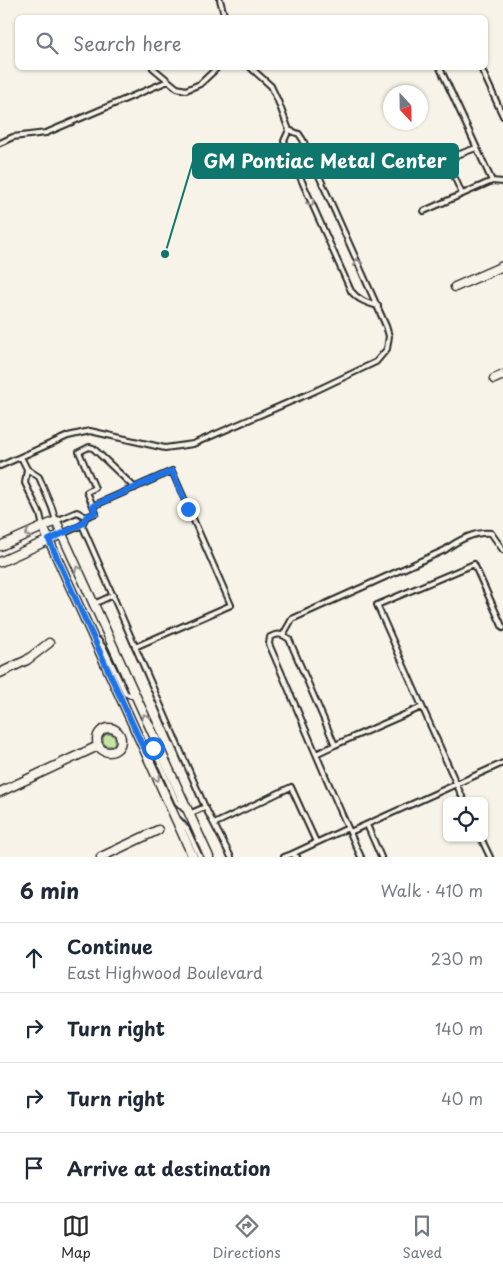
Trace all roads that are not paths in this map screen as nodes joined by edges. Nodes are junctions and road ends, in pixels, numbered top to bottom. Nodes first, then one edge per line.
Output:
1 (220, 0) edge
2 (224, 15) edge
3 (154, 70) edge
4 (214, 70) edge
5 (253, 70) edge
6 (441, 70) edge
7 (482, 70) edge
8 (168, 81) junction
9 (503, 116) edge
10 (289, 130) junction
11 (0, 143) edge
12 (476, 148) junction
13 (492, 181) junction
14 (503, 182) edge
15 (462, 194) junction
16 (424, 211) dead end
17 (503, 266) edge
18 (455, 288) dead end
19 (378, 306) junction
20 (503, 375) edge
21 (494, 380) dead end
22 (21, 457) junction
23 (0, 466) edge
24 (27, 469) junction
25 (135, 488) junction
26 (93, 506) junction
27 (86, 517) junction
28 (56, 521) junction
29 (82, 524) junction
30 (43, 527) junction
31 (62, 534) junction
32 (49, 540) junction
33 (0, 546) edge
34 (503, 550) edge
35 (0, 562) edge
36 (113, 595) junction
37 (94, 604) junction
38 (503, 628) edge
39 (90, 630) junction
40 (283, 635) junction
41 (49, 644) dead end
42 (135, 647) junction
43 (0, 673) edge
44 (134, 693) junction
45 (422, 707) junction
46 (98, 746) dead end
47 (334, 746) junction
48 (143, 747) junction
49 (316, 754) junction
50 (503, 763) edge
51 (457, 784) junction
52 (0, 792) edge
53 (462, 797) edge
54 (205, 807) junction
55 (173, 812) junction
56 (190, 814) junction
57 (214, 824) junction
58 (367, 825) junction
59 (158, 830) dead end
60 (349, 830) junction
61 (316, 842) junction
62 (483, 842) edge
63 (292, 854) junction
64 (101, 857) edge
65 (193, 857) edge
66 (200, 857) edge
67 (209, 857) edge
68 (231, 857) edge
69 (284, 857) edge
70 (297, 857) edge
71 (361, 857) edge
72 (381, 857) edge
73 (490, 857) edge

1 - 2 lane
3 - 8 lane
4 - 8 lane
5 - 10 lane
6 - 12 lane
7 - 9 lane
8 - 11 lane
19 -> 10 lane
10 -> 19 lane
12 - 13 lane
12 - 15 lane
13 - 14 lane
13 - 15 lane
15 - 16 lane
17 - 18 street
19 - 22 lane
20 - 21 street
22 - 23 lane
22 - 24 lane
24 - 28 lane
24 - 30 lane
25 - 26 lane
25 - 26 lane
25 - 42 lane
26 - 27 lane
27 - 28 lane
27 - 29 lane
28 - 30 street
28 - 31 street
29 - 31 lane
29 - 36 lane
30 - 32 street
30 -> 33 street
31 - 32 street
37 -> 31 street
32 - 35 street
32 - 39 street
34 - 40 lane
36 - 37 lane
36 - 42 lane
37 - 44 street
38 - 45 lane
39 - 44 lane
39 - 48 street
40 - 47 lane
40 - 49 lane
41 - 43 street
42 - 54 lane
56 -> 44 street
45 - 47 lane
45 - 51 lane
46 - 52 street
47 - 49 lane
48 -> 55 street
48 - 56 lane
49 - 60 lane
50 - 51 lane
51 - 53 lane
51 - 58 lane
54 - 56 lane
54 - 57 lane
55 - 65 street
55 - 66 lane
56 - 67 street
57 - 61 lane
57 - 68 lane
58 - 60 lane
58 - 72 lane
59 - 64 street
60 - 61 lane
60 - 71 lane
61 - 63 lane
62 - 73 lane
63 - 69 lane
63 - 70 lane

